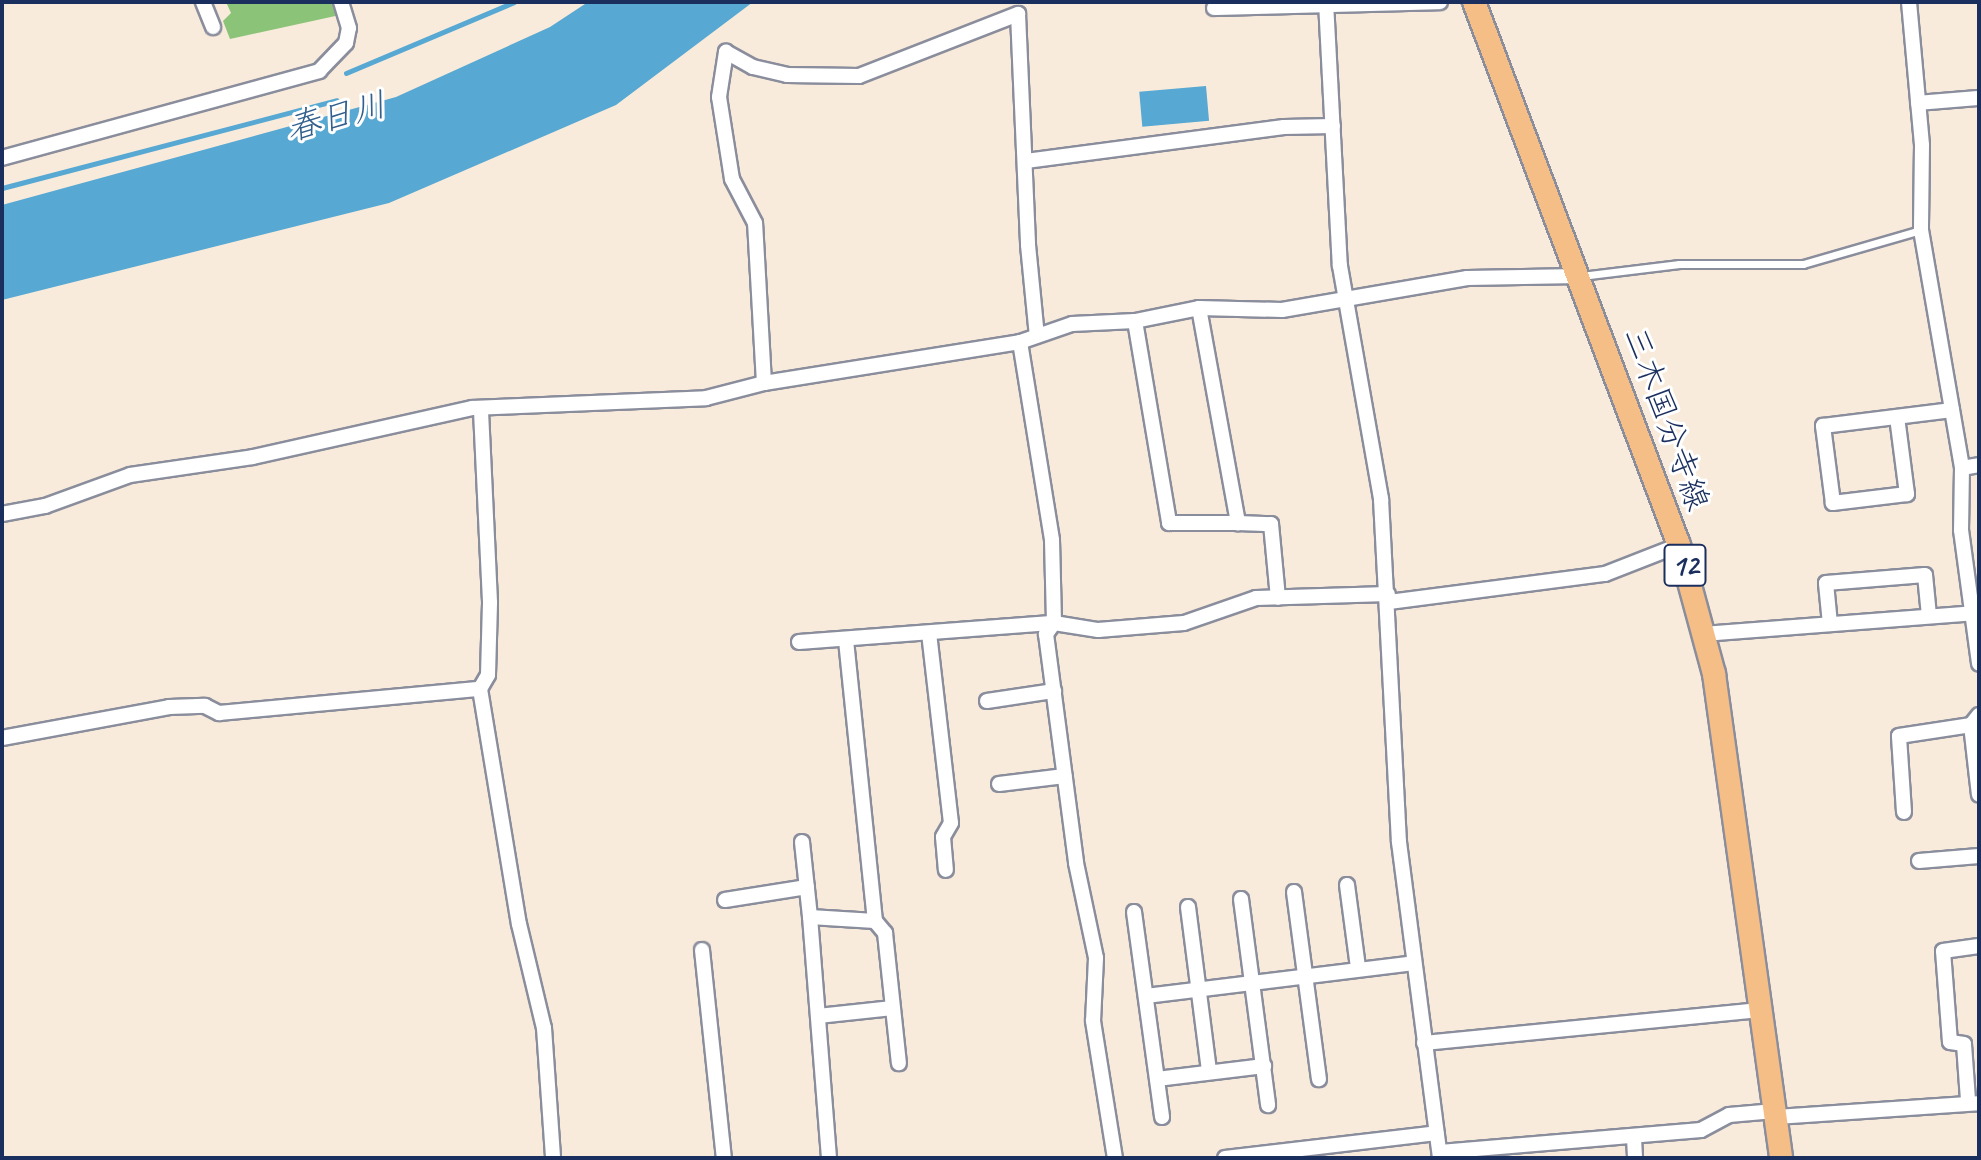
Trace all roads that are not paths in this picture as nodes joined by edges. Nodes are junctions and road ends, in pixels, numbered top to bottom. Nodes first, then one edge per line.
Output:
1 (203, 2) edge
2 (341, 2) edge
3 (1440, 2) edge
4 (1474, 2) edge
5 (1909, 2) edge
6 (1327, 5) edge
7 (1214, 8) dead end
8 (213, 27) dead end
9 (1977, 98) edge
10 (1918, 103) junction
11 (1333, 126) junction
12 (2, 158) edge
13 (1026, 161) junction
14 (1921, 230) junction
15 (1579, 276) junction
16 (1347, 303) junction
17 (1199, 308) junction
18 (1135, 321) junction
19 (1037, 336) junction
20 (1020, 342) junction
21 (764, 383) junction
22 (1952, 410) junction
23 (481, 411) junction
24 (1897, 417) junction
25 (1979, 465) edge
26 (1962, 468) junction
27 (2, 514) edge
28 (1238, 523) junction
29 (1679, 545) junction
30 (1973, 570) edge
31 (1278, 598) junction
32 (1389, 598) junction
33 (1973, 613) junction
34 (1929, 616) junction
35 (1054, 623) junction
36 (1830, 624) junction
37 (929, 633) junction
38 (1703, 634) junction
39 (846, 639) junction
40 (799, 642) dead end
41 (1979, 664) edge
42 (480, 689) junction
43 (1054, 691) junction
44 (987, 701) dead end
45 (1975, 720) edge
46 (2, 738) edge
47 (1065, 776) junction
48 (999, 784) dead end
49 (1979, 795) edge
50 (1904, 812) dead end
51 (802, 842) dead end
52 (1979, 856) edge
53 (1919, 861) dead end
54 (946, 870) dead end
55 (1347, 885) dead end
56 (807, 887) junction
57 (1294, 892) dead end
58 (1241, 899) dead end
59 (725, 900) dead end
60 (1188, 907) dead end
61 (1134, 912) dead end
62 (810, 917) junction
63 (875, 921) junction
64 (1979, 946) edge
65 (702, 950) dead end
66 (1414, 963) junction
67 (1358, 967) junction
68 (1305, 975) junction
69 (1252, 982) junction
70 (1198, 989) junction
71 (1146, 996) junction
72 (893, 1008) junction
73 (1762, 1010) junction
74 (818, 1016) junction
75 (1424, 1043) junction
76 (899, 1063) dead end
77 (1264, 1066) junction
78 (1209, 1072) junction
79 (1157, 1079) junction
80 (1319, 1079) dead end
81 (1973, 1102) edge
82 (1268, 1105) dead end
83 (1775, 1114) junction
84 (1162, 1117) dead end
85 (1437, 1133) junction
86 (1634, 1138) junction
87 (1569, 1142) junction
88 (1328, 1152) edge
89 (1440, 1155) edge
90 (553, 1158) edge
91 (724, 1158) edge
92 (829, 1158) edge
93 (1115, 1158) edge
94 (1225, 1158) edge
95 (1570, 1158) edge
96 (1635, 1158) edge
97 (1781, 1158) edge

1 - 8 street
2 - 12 street
3 - 6 street
4 - 15 main road, 三木国分寺線 / 12
5 - 10 street
6 - 7 street
6 - 11 street
9 - 10 street
10 - 14 street
11 - 13 street
11 - 16 street
13 - 19 street
13 - 21 street
14 - 15 lane
14 - 22 street
15 - 16 street
15 - 29 main road, 三木国分寺線 / 12
16 - 17 street
16 - 32 street
17 - 18 street
17 - 28 street
18 - 19 street
18 - 28 street
19 - 20 street
20 - 21 street
20 - 35 street
21 - 23 street
22 - 24 street
22 - 26 street
23 - 27 street
23 - 42 street
24 - 24 street
25 - 26 street
26 - 30 street
28 - 31 street
29 - 32 street
29 - 38 main road, 三木国分寺線 / 12
30 - 33 street
31 - 32 street
31 - 35 street
32 - 66 street
33 - 34 street
33 - 41 street
34 - 36 street
34 - 36 street
35 - 37 street
35 - 43 street
36 - 38 street
37 - 39 street
37 - 54 street
38 - 73 main road, 三木国分寺線 / 12
39 - 40 street
39 - 63 street
42 - 46 street
42 - 90 street
43 - 44 street
43 - 47 street
45 - 49 street
45 - 50 street
47 - 48 street
47 - 93 street
51 - 56 street
52 - 53 street
55 - 67 street
56 - 59 street
56 - 62 street
57 - 68 street
58 - 69 street
60 - 70 street
61 - 71 street
62 - 63 street
62 - 74 street
63 - 72 street
64 - 81 street
65 - 91 street
66 - 67 street
66 - 75 street
67 - 68 street
68 - 69 street
68 - 80 street
69 - 70 street
69 - 77 street
70 - 71 street
70 - 78 street
71 - 79 street
72 - 74 street
72 - 76 street
73 - 75 street
73 - 83 main road, 三木国分寺線 / 12
74 - 92 street
75 - 85 street
77 - 78 street
77 - 82 street
78 - 79 street
79 - 84 street
81 - 83 street
83 - 86 street
83 - 97 main road, 三木国分寺線 / 12
85 - 88 street
85 - 89 street
86 - 87 street
86 - 96 street
87 - 89 street
87 - 95 street
88 - 94 street

